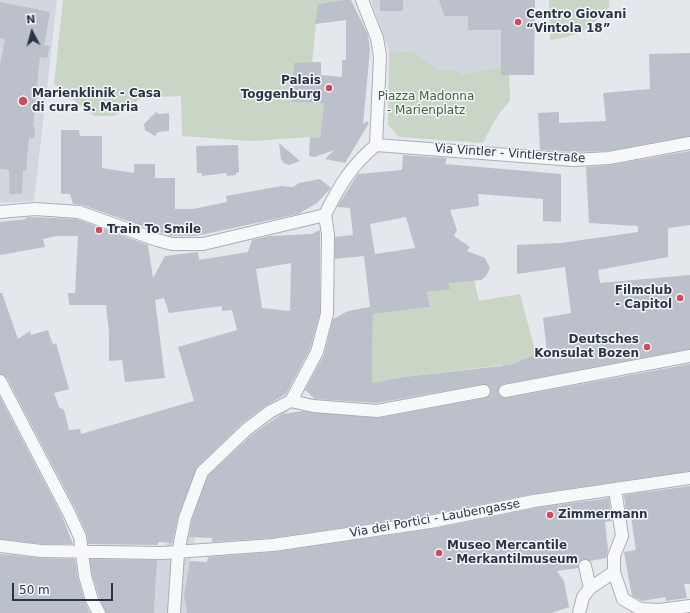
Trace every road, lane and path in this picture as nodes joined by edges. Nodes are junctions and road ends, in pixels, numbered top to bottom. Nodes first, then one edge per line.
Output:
1 (362, 0) edge
2 (690, 143) edge
3 (376, 145) junction
4 (0, 212) edge
5 (325, 215) junction
6 (690, 356) edge
7 (0, 381) edge
8 (484, 391) tunnel mouth
9 (505, 391) tunnel mouth
10 (291, 401) junction
11 (690, 478) edge
12 (615, 489) junction
13 (0, 546) edge
14 (82, 551) junction
15 (178, 553) junction
16 (585, 566) dead end
17 (614, 572) junction
18 (590, 588) junction
19 (690, 606) edge
20 (99, 613) edge
21 (174, 613) edge
22 (579, 613) edge

1 - 3 street
2 - 3 street, Via Vintler - Vintlerstraße
3 - 5 street
4 - 5 street
5 - 10 street
6 - 9 street
7 - 14 street
8 - 10 street
10 - 15 street
11 - 12 street, Via dei Portici - Laubengasse
12 - 15 street, Via dei Portici - Laubengasse
12 - 17 street
13 - 14 street, Via dei Portici - Laubengasse
14 - 15 street, Via dei Portici - Laubengasse
14 - 20 street
15 - 21 street
16 - 18 street
17 - 18 street
17 - 19 street
18 - 22 street

